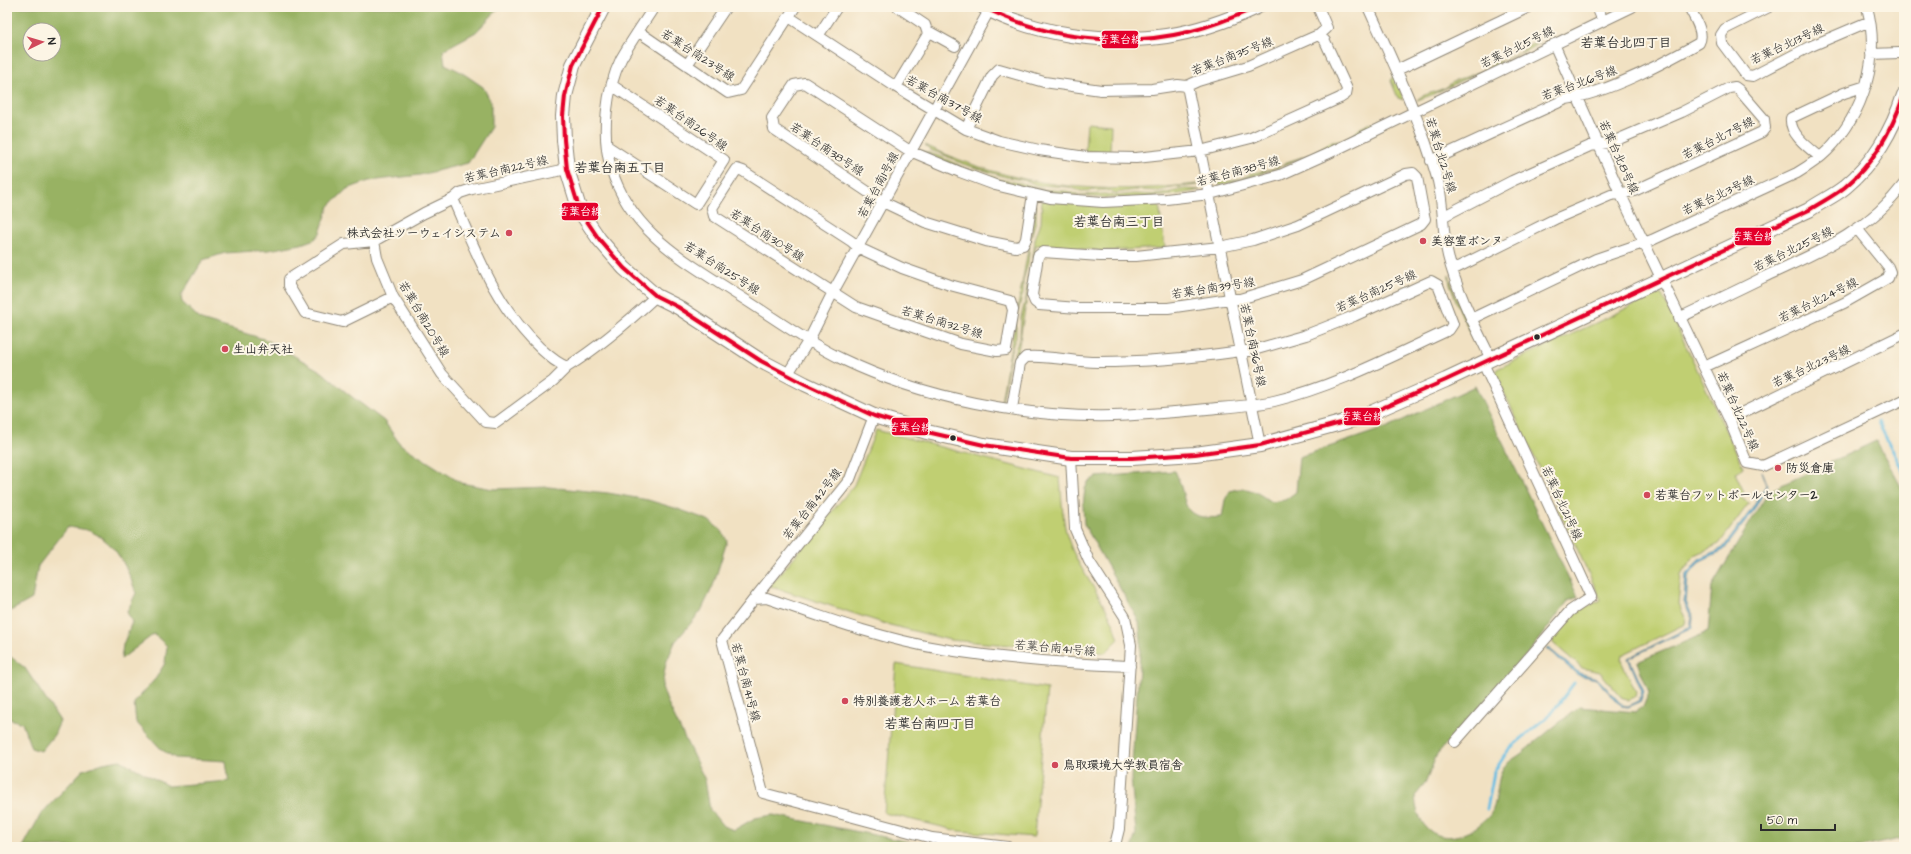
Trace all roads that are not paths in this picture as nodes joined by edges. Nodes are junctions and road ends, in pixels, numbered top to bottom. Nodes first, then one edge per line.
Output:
1 (603, 7) edge
2 (654, 7) edge
3 (726, 7) edge
4 (795, 7) edge
5 (837, 7) edge
6 (898, 7) edge
7 (1257, 7) edge
8 (1318, 7) edge
9 (1529, 7) edge
10 (1597, 7) edge
11 (1632, 7) edge
12 (1689, 7) edge
13 (1769, 7) edge
14 (1867, 7) edge
15 (988, 8) edge
16 (1371, 8) edge
17 (789, 17) junction
18 (1603, 20) junction
19 (1870, 21) junction
20 (928, 31) junction
21 (639, 32) junction
22 (818, 36) junction
23 (1318, 36) junction
24 (1554, 44) junction
25 (955, 46) dead end
26 (1871, 54) junction
27 (1899, 54) dead end
28 (687, 65) junction
29 (1397, 70) junction
30 (613, 86) junction
31 (1187, 86) junction
32 (1866, 86) junction
33 (896, 87) junction
34 (1904, 95) edge
35 (1578, 97) junction
36 (933, 110) junction
37 (1413, 112) junction
38 (966, 129) junction
39 (607, 146) junction
40 (1600, 146) junction
41 (910, 151) junction
42 (1200, 151) junction
43 (1820, 157) junction
44 (1431, 161) junction
45 (567, 169) junction
46 (1904, 184) edge
47 (1033, 194) junction
48 (1210, 194) junction
49 (1621, 195) junction
50 (453, 199) junction
51 (883, 202) junction
52 (1444, 216) junction
53 (1858, 230) junction
54 (374, 241) junction
55 (1643, 242) junction
56 (1220, 247) junction
57 (859, 248) junction
58 (1452, 270) junction
59 (1661, 280) junction
60 (833, 292) junction
61 (656, 296) junction
62 (392, 297) junction
63 (1230, 299) junction
64 (1679, 318) junction
65 (1471, 319) junction
66 (1904, 334) edge
67 (809, 340) junction
68 (1241, 351) junction
69 (1487, 361) junction
70 (567, 367) junction
71 (1704, 367) junction
72 (787, 375) junction
73 (1904, 400) edge
74 (1252, 404) junction
75 (1012, 408) junction
76 (874, 416) junction
77 (1729, 419) junction
78 (1260, 444) junction
79 (1071, 458) junction
80 (754, 599) junction
81 (1130, 666) junction
82 (1455, 742) dead end
83 (1008, 847) edge
84 (1111, 847) edge

1 - 45 street
2 - 21 street, 若葉台南25号線
3 - 28 street
4 - 17 street, 若葉台南23号線
5 - 22 street
6 - 20 street
7 - 15 street
8 - 23 street
9 - 29 street
10 - 18 street
11 - 18 street, 若葉台北5号線
12 - 35 street, 若葉台北6号線
13 - 19 street, 若葉台北13号線
14 - 19 street, 若葉台北3号線
15 - 36 street, 若葉台南1号線
16 - 29 street, 若葉台北2号線
17 - 22 street, 若葉台南37号線
17 - 28 street, 若葉台南23号線
18 - 24 street, 若葉台北5号線
19 - 26 street, 若葉台北3号線
20 - 25 street
20 - 33 street
21 - 28 street, 若葉台南23号線
21 - 30 street, 若葉台南25号線
22 - 33 street, 若葉台南37号線
23 - 31 street, 若葉台南35号線
23 - 42 street
24 - 35 street, 若葉台北8号線
24 - 37 street, 若葉台北5号線
26 - 27 street
26 - 32 street, 若葉台北3号線
29 - 37 street, 若葉台北2号線
30 - 39 street, 若葉台南25号線
30 - 39 street, 若葉台南26号線
31 - 38 street, 若葉台南35号線
31 - 42 street, 若葉台南36号線
32 - 43 street, 若葉台北3号線
32 - 43 street
33 - 36 street, 若葉台南37号線
34 - 59 street
35 - 40 street, 若葉台北8号線
35 - 44 street, 若葉台北6号線
36 - 38 street, 若葉台南37号線
36 - 41 street, 若葉台南1号線
37 - 44 street, 若葉台北2号線
37 - 48 street, 若葉台南38号線
38 - 42 street, 若葉台南37号線
39 - 67 street, 若葉台南25号線
40 - 49 street, 若葉台北8号線
40 - 49 street, 若葉台北7号線
40 - 52 street, 若葉台北7号線
41 - 47 street, 若葉台南38号線
41 - 51 street, 若葉台南1号線
41 - 51 street, 若葉台南38号線
42 - 48 street, 若葉台南36号線
43 - 55 street, 若葉台北3号線
44 - 52 street, 若葉台北2号線
45 - 50 street, 若葉台南22号線
45 - 61 street
46 - 53 street, 若葉台北25号線
47 - 48 street, 若葉台南38号線
47 - 51 street, 若葉台南38号線
48 - 56 street, 若葉台南36号線
49 - 55 street, 若葉台北8号線
49 - 58 street, 若葉台北7号線
50 - 54 street
50 - 70 street
51 - 57 street, 若葉台南1号線
52 - 58 street, 若葉台北2号線
53 - 64 street, 若葉台北25号線
53 - 71 street, 若葉台北24号線
54 - 62 street, 若葉台南20号線
54 - 62 street
55 - 59 street, 若葉台北8号線
55 - 65 street, 若葉台北3号線
56 - 63 street, 若葉台南36号線
56 - 63 street, 若葉台南39号線
56 - 63 street, 若葉台南39号線
57 - 60 street, 若葉台南1号線
57 - 60 street, 若葉台南30号線
57 - 60 street, 若葉台南32号線
58 - 65 street, 若葉台北2号線
59 - 64 street, 若葉台北22号線
59 - 69 street
60 - 67 street, 若葉台南1号線
61 - 70 street, 若葉台南20号線
61 - 72 street
62 - 70 street, 若葉台南20号線
63 - 68 street, 若葉台南36号線
64 - 71 street, 若葉台北22号線
65 - 69 street, 若葉台北2号線
66 - 77 street, 若葉台北23号線
67 - 72 street, 若葉台南1号線
67 - 75 street, 若葉台南25号線
68 - 74 street, 若葉台南36号線
68 - 74 street, 若葉台南25号線
68 - 75 street, 若葉台南25号線
69 - 78 street
69 - 82 street, 若葉台北21号線
71 - 77 street, 若葉台北22号線
72 - 76 street
73 - 77 street, 若葉台北22号線
74 - 75 street, 若葉台南25号線
74 - 78 street, 若葉台南36号線
76 - 79 street
76 - 80 street, 若葉台南42号線
78 - 79 street
79 - 81 street
80 - 81 street, 若葉台南41号線
80 - 83 street, 若葉台南41号線
81 - 84 street

